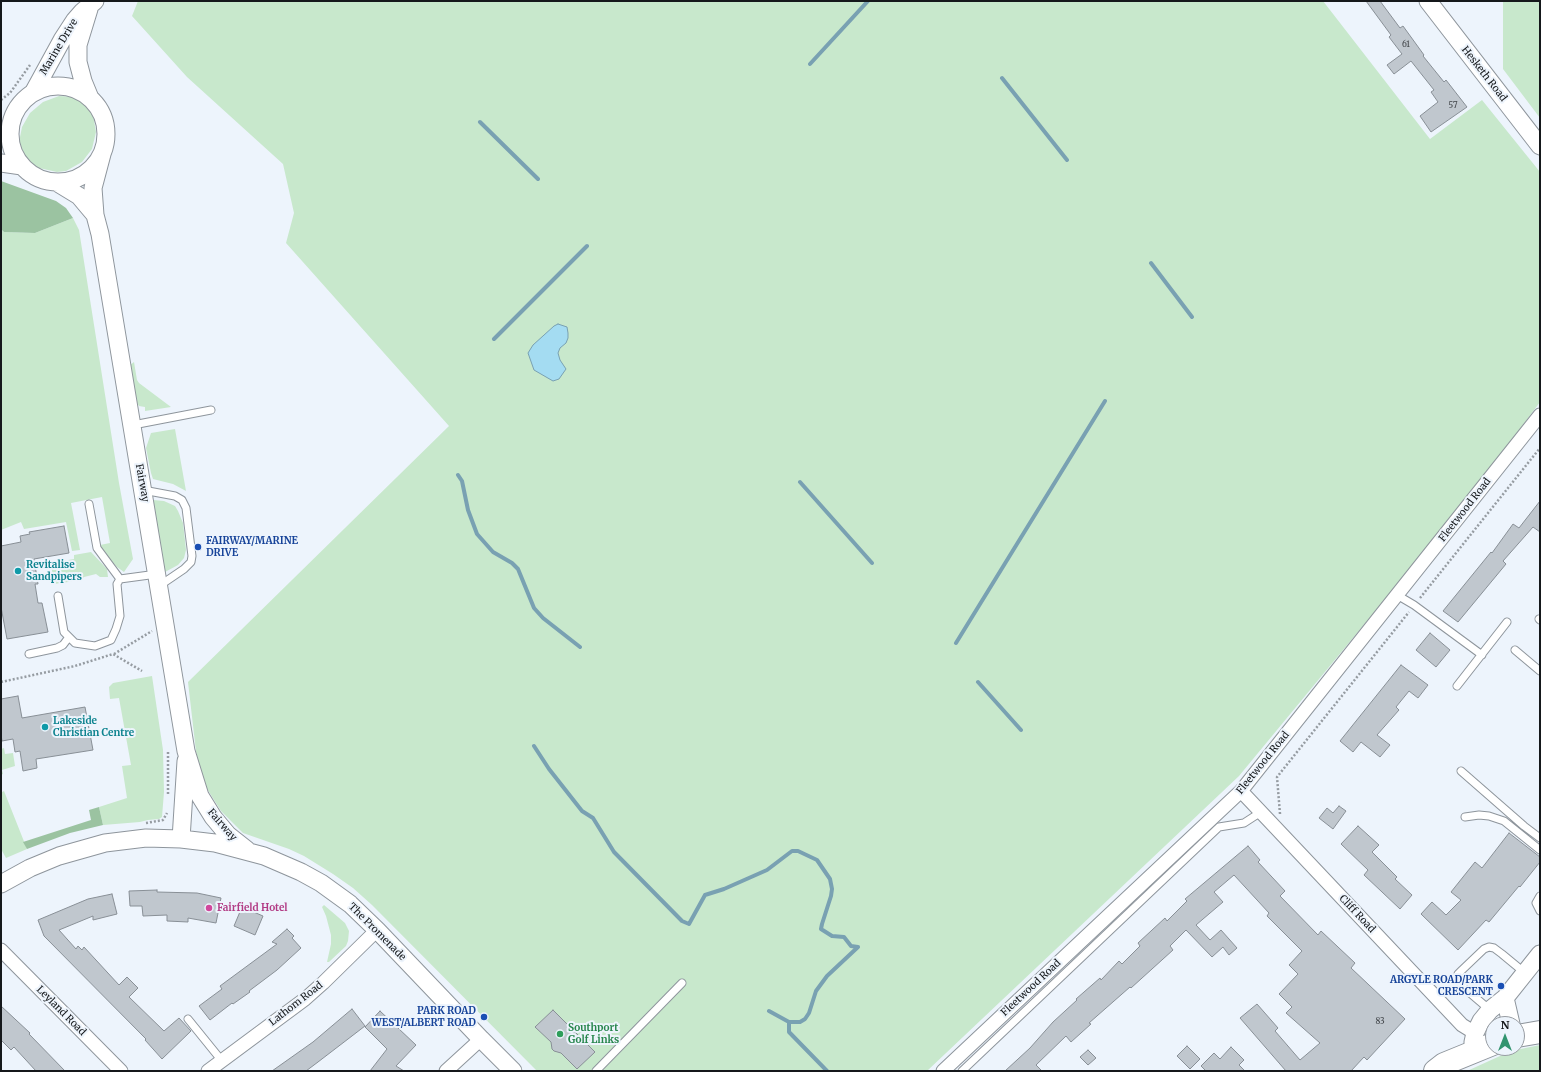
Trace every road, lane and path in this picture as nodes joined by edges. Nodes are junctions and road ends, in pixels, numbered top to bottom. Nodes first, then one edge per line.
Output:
1 (1428, 1) edge
2 (93, 3) edge
3 (32, 62) dead end
4 (32, 93) junction
5 (90, 98) junction
6 (1, 100) edge
7 (8, 116) edge
8 (1540, 146) edge
9 (102, 154) junction
10 (1, 163) edge
11 (22, 166) junction
12 (56, 182) junction
13 (95, 214) junction
14 (211, 410) dead end
15 (1540, 415) edge
16 (132, 426) junction
17 (1540, 448) edge
18 (143, 490) junction
19 (89, 504) dead end
20 (120, 580) junction
21 (158, 580) junction
22 (1397, 595) junction
23 (58, 596) dead end
24 (1414, 605) junction
25 (1506, 622) dead end
26 (165, 623) junction
27 (69, 638) junction
28 (1515, 650) dead end
29 (29, 654) dead end
30 (113, 654) junction
31 (1482, 654) junction
32 (142, 671) dead end
33 (1540, 671) edge
34 (1, 682) edge
35 (1457, 686) dead end
36 (168, 751) dead end
37 (186, 751) junction
38 (1461, 771) dead end
39 (1241, 791) junction
40 (168, 799) dead end
41 (167, 806) dead end
42 (1261, 812) junction
43 (1465, 817) dead end
44 (144, 824) dead end
45 (1282, 834) junction
46 (1540, 838) edge
47 (181, 839) junction
48 (247, 850) junction
49 (1540, 850) edge
50 (1, 884) edge
51 (1540, 896) edge
52 (1540, 910) edge
53 (377, 930) junction
54 (1, 950) edge
55 (1540, 954) edge
56 (1525, 973) junction
57 (682, 983) dead end
58 (1506, 998) junction
59 (1490, 1010) junction
60 (1509, 1016) edge
61 (188, 1019) dead end
62 (1540, 1032) edge
63 (1525, 1035) edge
64 (481, 1039) junction
65 (1481, 1042) edge
66 (222, 1061) junction
67 (121, 1071) edge
68 (208, 1071) edge
69 (446, 1071) edge
70 (513, 1071) edge
71 (596, 1071) edge
72 (943, 1071) edge
73 (962, 1071) edge
74 (1435, 1071) edge

1 - 8 street, Hesketh Road
2 - 4 street, Marine Drive
2 - 5 street, Marine Drive
3 - 6 path
4 - 5 street
4 - 7 street
5 - 9 street
7 - 11 street
9 - 12 street
9 - 13 street, Fairway
10 - 11 street
11 - 12 street
12 - 13 street, Fairway
13 - 16 street, Fairway
14 - 16 lane
15 - 22 street, Fleetwood Road
16 - 18 street, Fairway
17 - 24 path
18 - 21 street, Fairway
18 - 21 lane
19 - 20 lane
20 - 21 lane
20 - 27 lane
21 - 26 street, Fairway
22 - 24 lane
22 - 39 street, Fleetwood Road
23 - 27 lane
24 - 31 lane
24 - 45 path
25 - 31 lane
26 - 30 path
26 - 37 street, Fairway
27 - 29 lane
28 - 33 lane
30 - 32 path
30 - 34 path
31 - 35 lane
36 - 40 path
37 - 47 street, Fairway
37 - 48 street, Fairway
38 - 46 lane
39 - 42 street, Cliff Road
39 - 72 street, Fleetwood Road
41 - 44 path
42 - 45 street, Cliff Road
42 - 73 lane
43 - 49 lane
45 - 65 street, Cliff Road
47 - 48 street, The Promenade
47 - 50 street, The Promenade
48 - 53 street, The Promenade
51 - 52 lane
53 - 64 street, The Promenade
53 - 66 street, Lathom Road
54 - 67 street, Leyland Road
55 - 56 street
56 - 58 street
56 - 59 lane
57 - 71 lane
58 - 59 street
58 - 60 street
59 - 65 street
61 - 66 lane
62 - 63 highway
64 - 69 street
64 - 70 street, The Promenade
65 - 74 highway
66 - 68 street, Lathom Road

